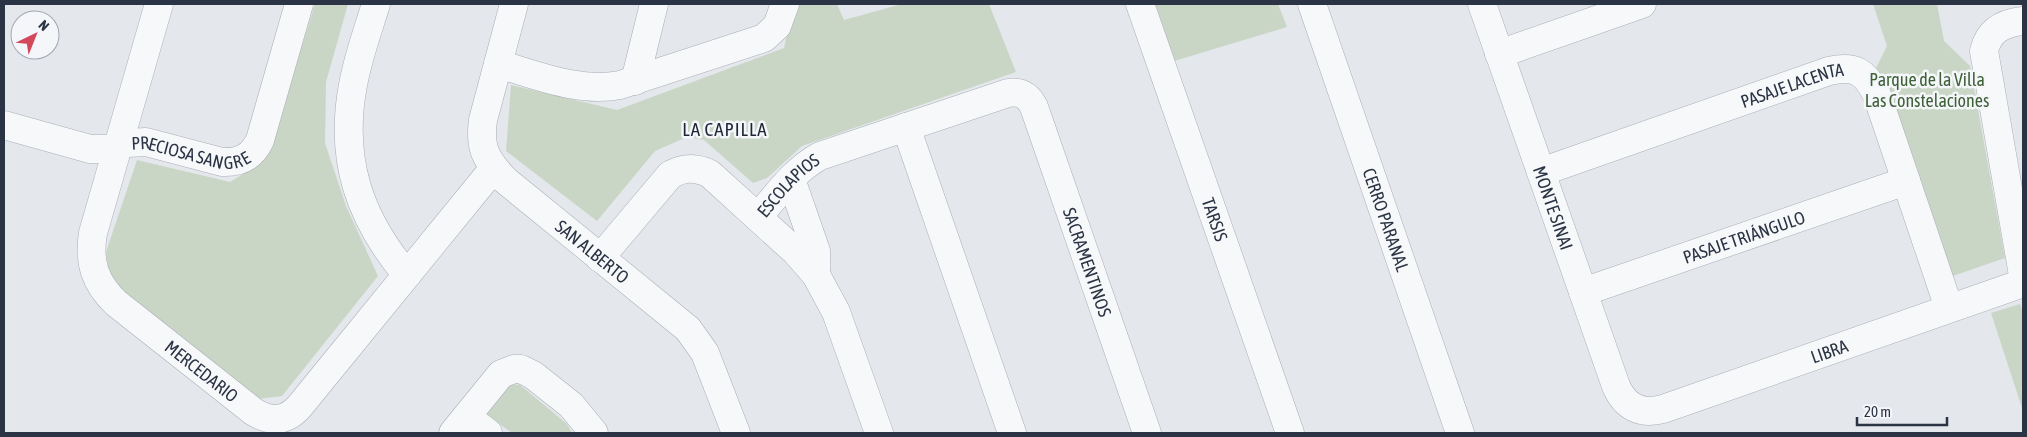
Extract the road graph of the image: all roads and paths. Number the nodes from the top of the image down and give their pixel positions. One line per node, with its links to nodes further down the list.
1 (159, 4): 18 (street, MERCEDARIO)
2 (299, 4): 18 (street, PRECIOSA SANGRE)
3 (376, 4): 26 (street)
4 (514, 4): 13 (street, SAN ALBERTO)
5 (654, 4): 14 (street)
6 (785, 4): 14 (street)
7 (1140, 4): 40 (street, TARSIS)
8 (1312, 4): 41 (street, CERRO PARANAL)
9 (1482, 4): 12 (street, MONTE SINAI)
10 (1642, 4): 12 (street)
11 (2023, 21): 19 (street)
12 (1499, 54): 21 (street, MONTE SINAI)
13 (498, 64): 14 (street); 20 (street, SAN ALBERTO)
14 (635, 80)
15 (1024, 94): 17 (street, ESCOLAPIOS); 39 (street, SACRAMENTINOS)
16 (4, 125): 18 (street, PRECIOSA SANGRE)
17 (906, 127): 22 (street, ESCOLAPIOS); 38 (street)
18 (118, 146): 26 (street, MERCEDARIO)
19 (2013, 155): 28 (street)
20 (494, 168): 25 (street, SAN ALBERTO); 26 (street, MERCEDARIO)
21 (1541, 172): 23 (street, PASAJE LACENTA); 30 (street, MONTE SINAI)
22 (791, 179): 24 (street, ESCOLAPIOS); 27 (street)
23 (1906, 181): 30 (street, PASAJE TRIÁNGULO); 31 (street, PASAJE LACENTA)
24 (758, 217): 25 (street, ESCOLAPIOS); 27 (street)
25 (600, 258): 36 (street, SAN ALBERTO)
26 (406, 275)
27 (816, 275): 37 (street)
28 (2023, 275)
29 (2023, 283): 31 (street, LIBRA)
30 (1583, 292): 32 (street, MONTE SINAI)
31 (1949, 308): 32 (street, LIBRA)
32 (1633, 408)
33 (460, 425): 34 (street); 35 (street)
34 (488, 433)
35 (594, 433)
36 (736, 433)
37 (879, 433)
38 (1012, 433)
39 (1147, 433)
40 (1290, 433)
41 (1460, 433)

